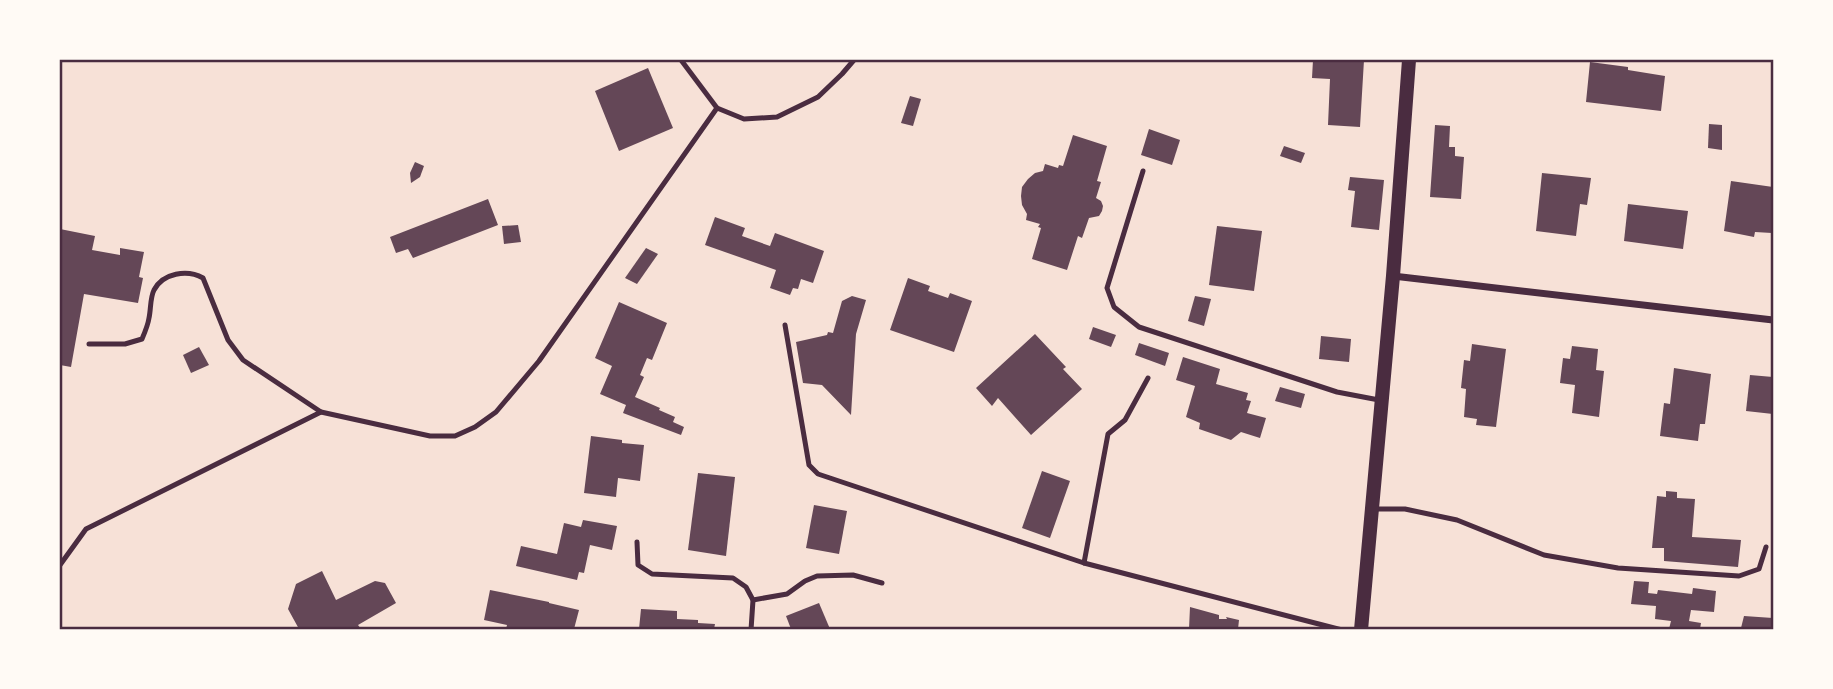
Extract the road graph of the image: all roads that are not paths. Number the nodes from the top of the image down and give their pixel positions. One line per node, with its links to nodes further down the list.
1 (681, 60): 4 (lane)
2 (854, 60): 4 (lane)
3 (1409, 60): 6 (main road)
4 (717, 108): 12 (lane)
5 (1143, 170): 11 (lane)
6 (1393, 276): 7 (street); 11 (main road)
7 (1773, 320)
8 (785, 325): 16 (lane)
9 (89, 344): 12 (lane)
10 (1149, 378): 16 (lane)
11 (1382, 401): 13 (main road)
12 (321, 412): 17 (lane)
13 (1372, 509): 15 (lane); 22 (main road)
14 (637, 542): 19 (lane)
15 (1766, 547)
16 (1084, 563): 21 (lane)
17 (60, 565)
18 (881, 583): 19 (lane)
19 (752, 600): 20 (lane)
20 (751, 629)
21 (1342, 629)
22 (1361, 629)

